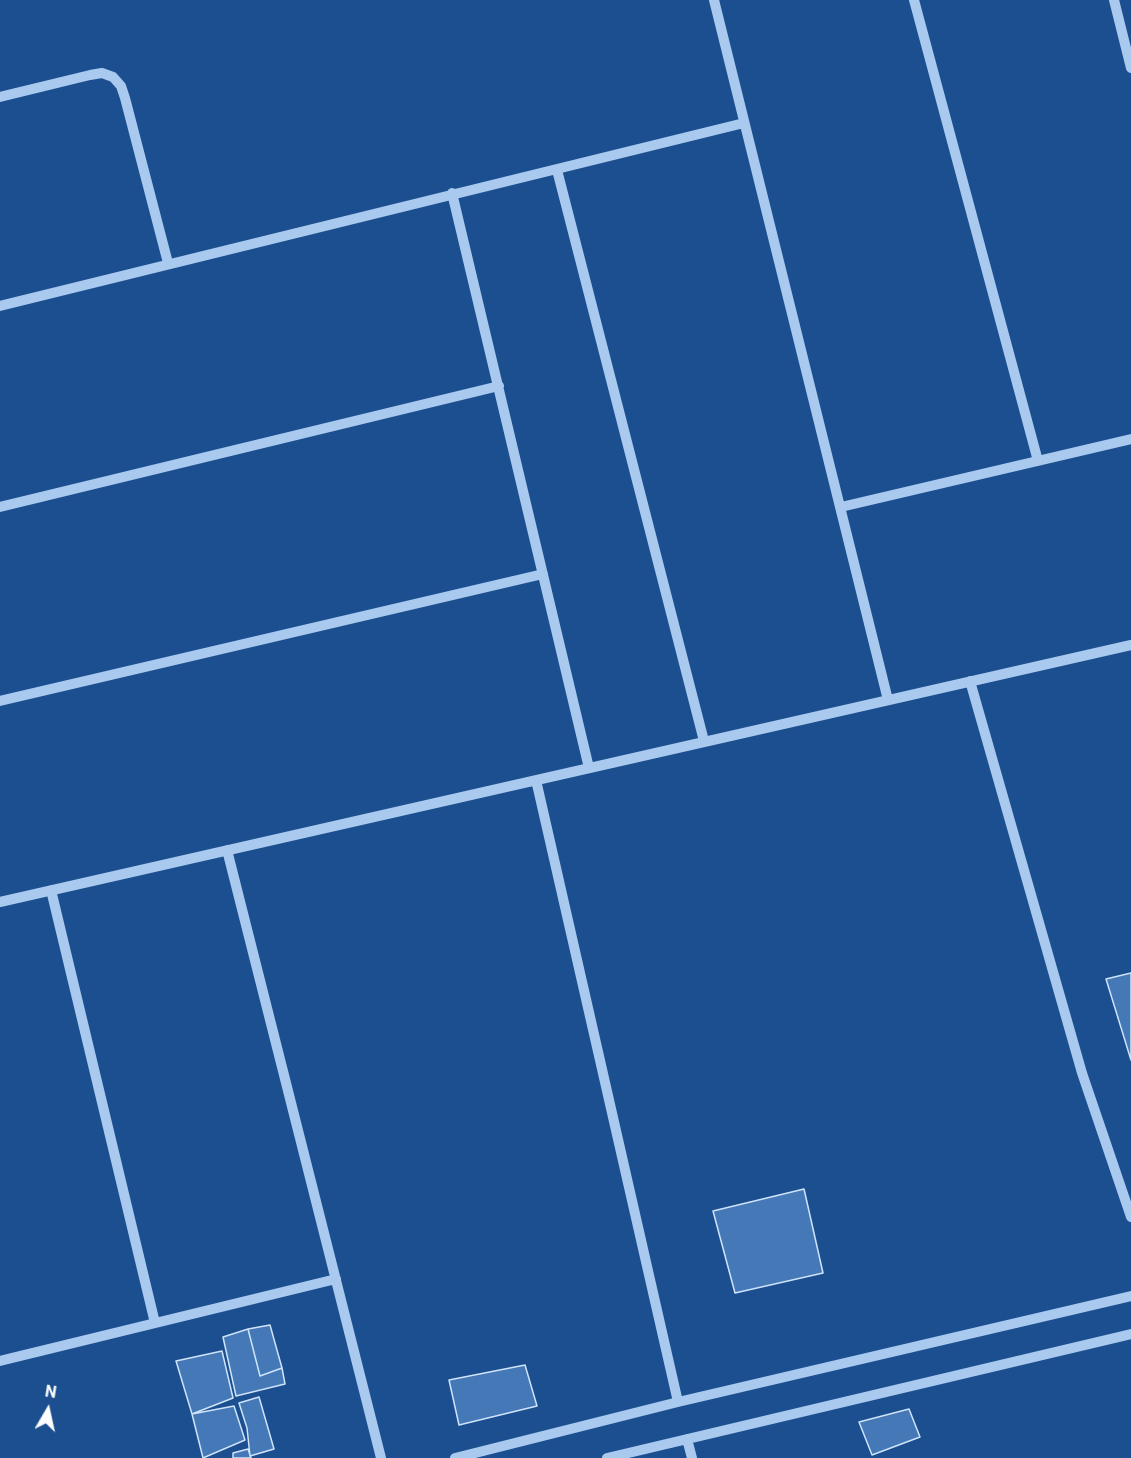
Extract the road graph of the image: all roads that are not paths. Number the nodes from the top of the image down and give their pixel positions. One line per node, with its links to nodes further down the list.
1 (714, 0): 6 (street)
2 (914, 0): 13 (street)
3 (1114, 0): 4 (street)
4 (1131, 68)
5 (0, 97): 9 (street)
6 (744, 123): 7 (street); 15 (street)
7 (557, 170): 8 (street); 21 (street)
8 (452, 193): 9 (street); 11 (street)
9 (168, 263): 10 (street)
10 (0, 306)
11 (499, 386): 14 (street); 16 (street)
12 (1131, 439): 13 (street)
13 (1038, 461): 15 (street)
14 (0, 507)
15 (841, 507): 19 (street)
16 (543, 573): 20 (street); 22 (street)
17 (1131, 645): 18 (street)
18 (970, 681): 19 (street); 27 (street)
19 (888, 700): 21 (street)
20 (0, 701)
21 (704, 741): 22 (street)
22 (589, 768): 23 (street)
23 (536, 780): 24 (street); 33 (street)
24 (228, 850): 25 (street); 28 (street)
25 (51, 890): 26 (street); 30 (street)
26 (0, 902)
27 (1131, 1217)
28 (336, 1279): 30 (street); 35 (street)
29 (1131, 1298): 33 (street)
30 (155, 1323): 32 (street)
31 (1131, 1334): 34 (street)
32 (0, 1361)
33 (678, 1402): 36 (street)
34 (687, 1439): 37 (street); 38 (street)
35 (381, 1458)
36 (455, 1458)
37 (607, 1458)
38 (692, 1458)

